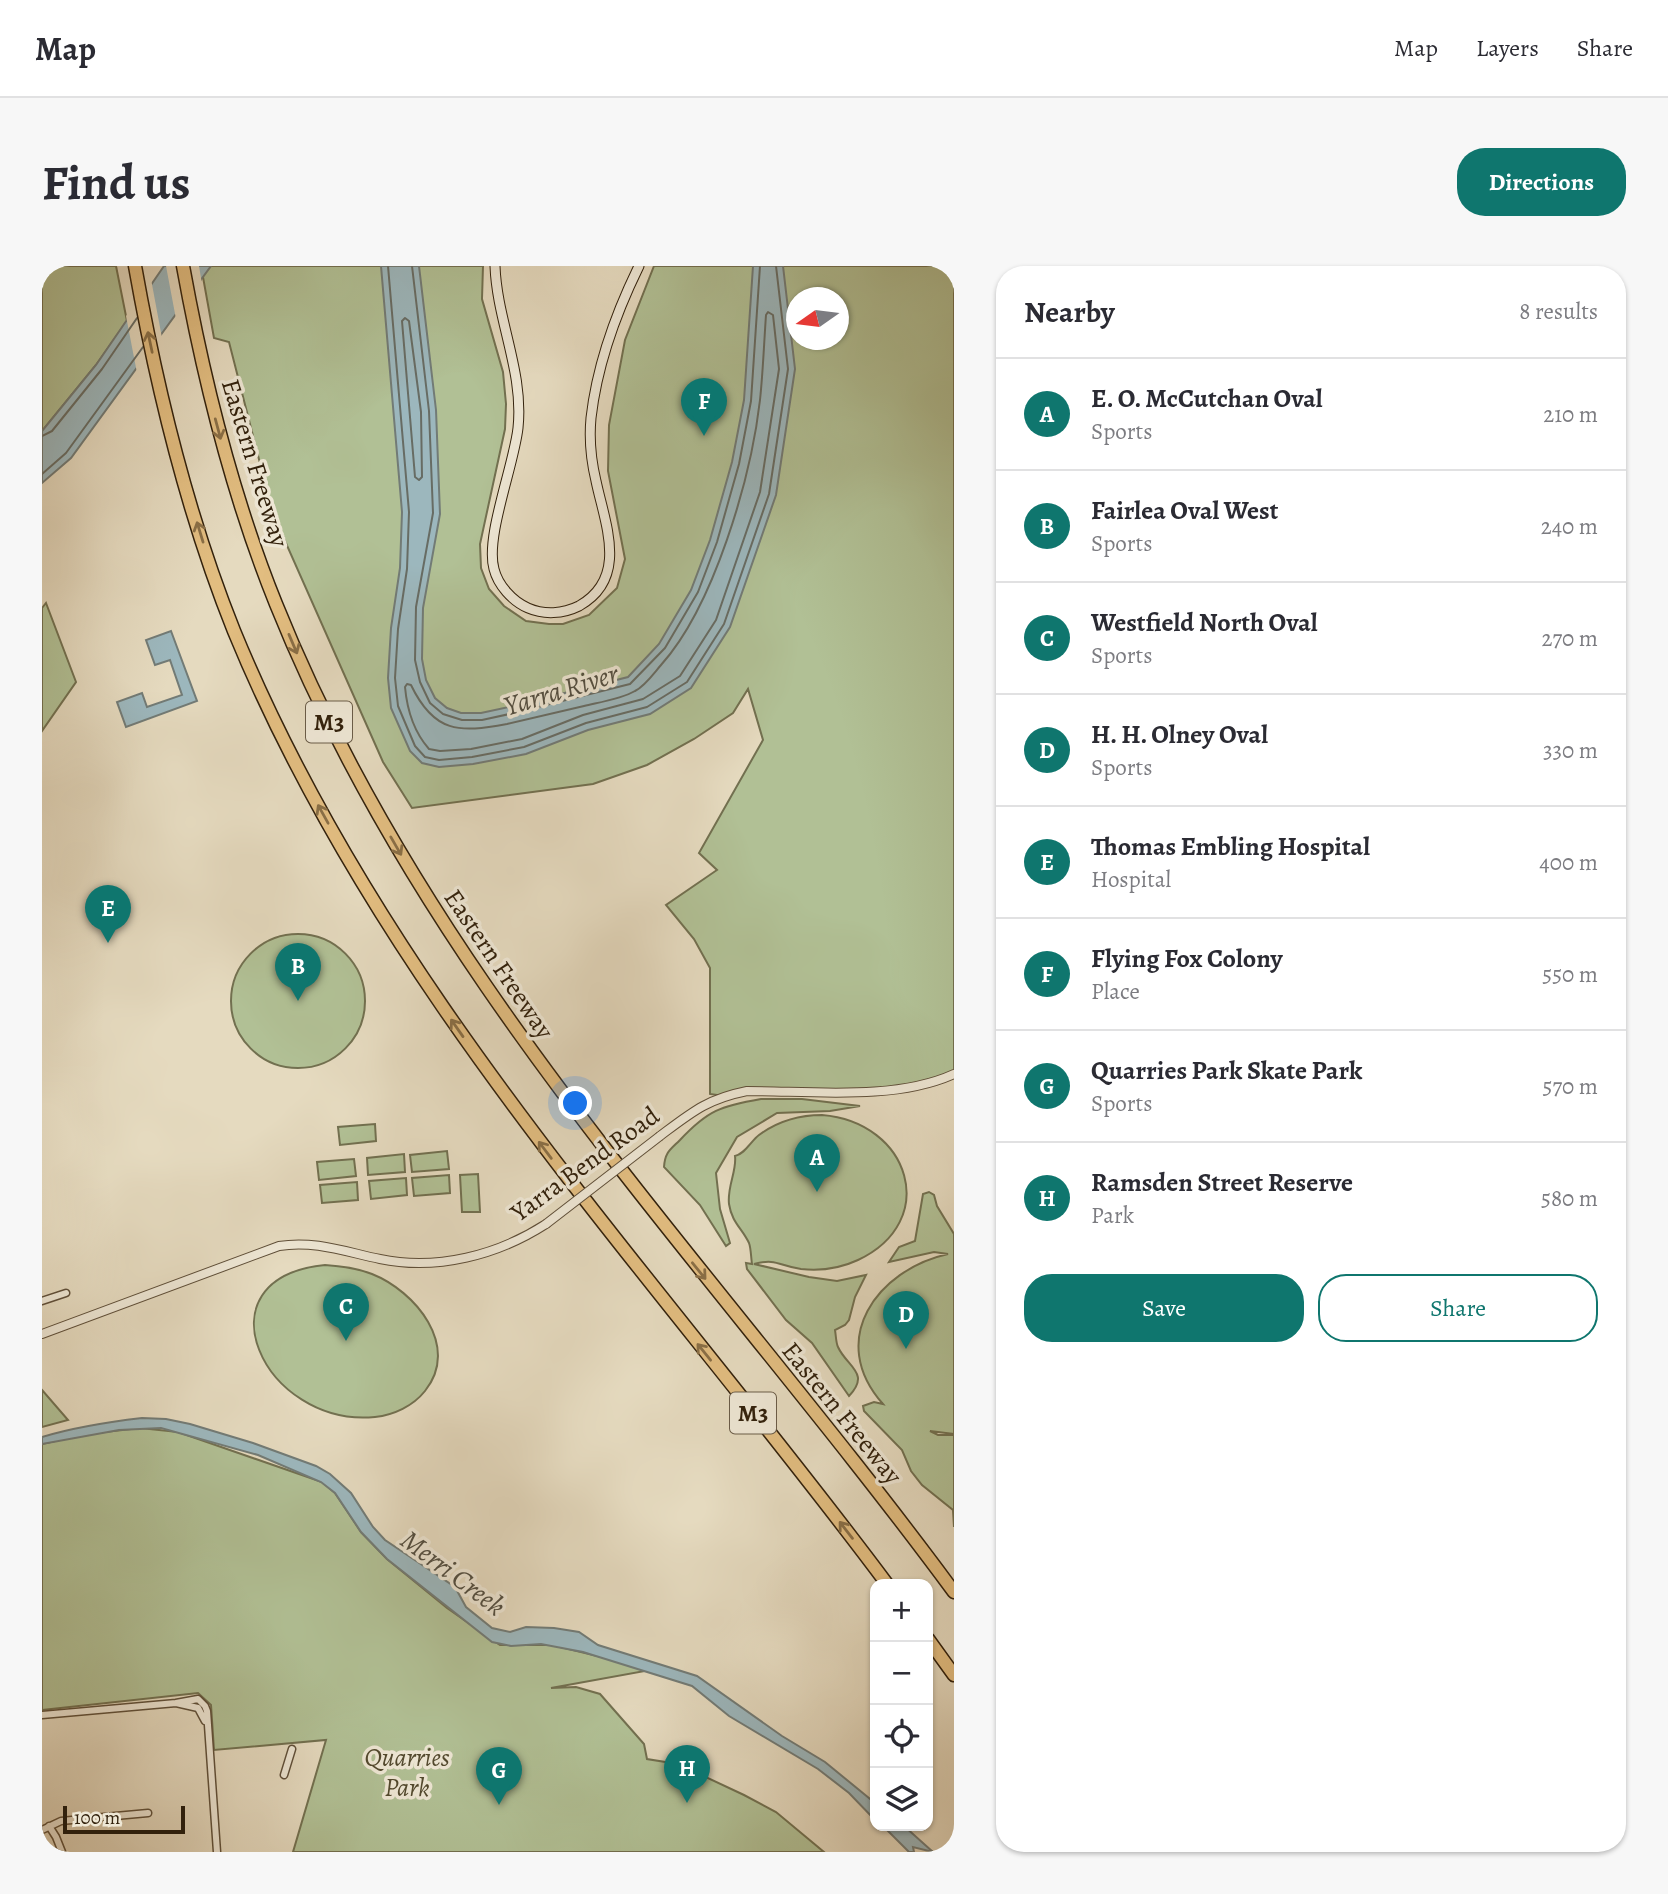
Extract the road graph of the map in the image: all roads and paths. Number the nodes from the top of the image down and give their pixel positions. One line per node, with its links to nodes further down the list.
1 (135, 266): 9 (highway, M3, one-way to 1)
2 (183, 266): 10 (highway, Eastern Freeway / M3, one-way to 10)
3 (495, 266): 4 (main road)
4 (639, 266)
5 (954, 1074): 8 (street, Yarra Bend Road, bridge)
6 (66, 1293): 7 (street)
7 (42, 1301)
8 (42, 1334)
9 (883, 1579)
10 (954, 1592)
11 (930, 1642): 12 (highway)
12 (954, 1675)
13 (42, 1715): 20 (street)
14 (292, 1749): 15 (street)
15 (284, 1775)
16 (148, 1813): 17 (street)
17 (49, 1826): 18 (street); 19 (street)
18 (42, 1830)
19 (62, 1852)
20 (217, 1852)

